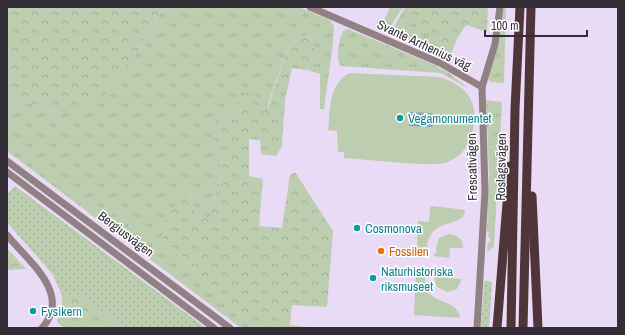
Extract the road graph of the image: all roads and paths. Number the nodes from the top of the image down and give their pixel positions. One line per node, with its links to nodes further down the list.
1 (310, 7): 5 (street, Svante Arrhenius väg)
2 (500, 7): 5 (street, Frescativägen)
3 (520, 7): 6 (main road, Roslagsvägen)
4 (532, 7): 7 (main road, Roslagsvägen)
5 (482, 87): 15 (street, Frescativägen)
6 (515, 135): 16 (main road); 17 (main road, Roslagsvägen)
7 (527, 154): 18 (main road, Roslagsvägen); 19 (main road)
8 (7, 161): 9 (street, Bergiusvägen)
9 (14, 165): 10 (street); 14 (street, Bergiusvägen)
10 (7, 173): 13 (street, Bergiusvägen)
11 (7, 235): 12 (street)
12 (42, 328)
13 (214, 328)
14 (230, 328)
15 (478, 328)
16 (497, 328)
17 (511, 328)
18 (523, 328)
19 (538, 328)

